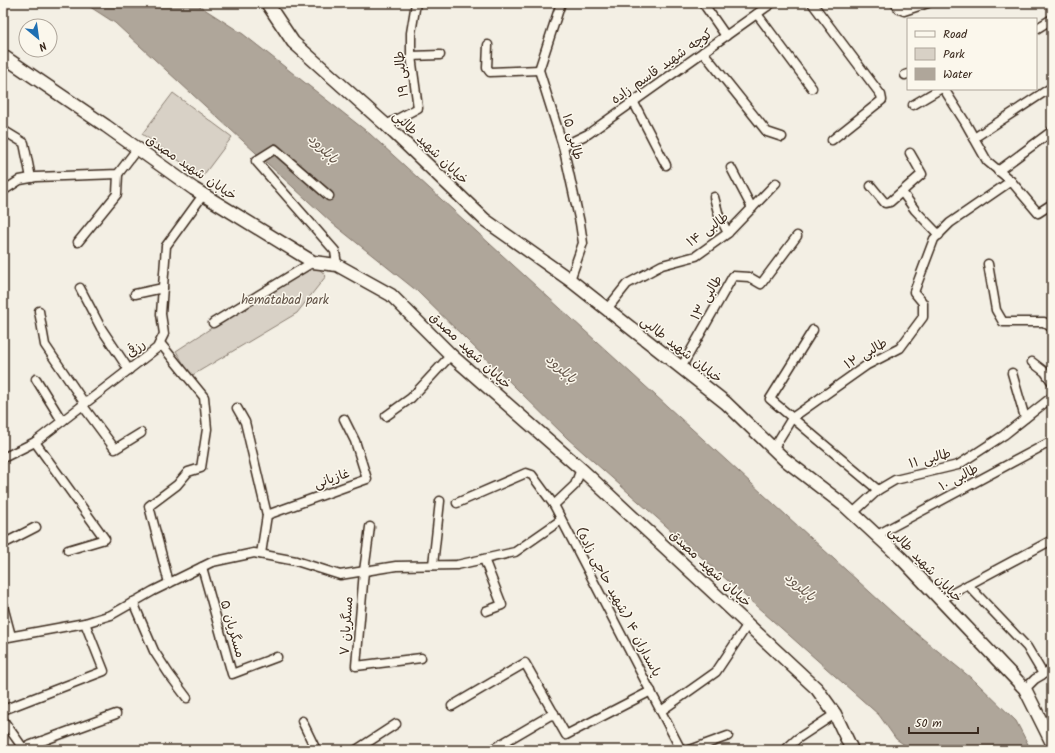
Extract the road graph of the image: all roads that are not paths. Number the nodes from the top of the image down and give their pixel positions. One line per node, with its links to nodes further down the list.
1 (267, 3): 25 (street, خیابان شهید طالبی)
2 (416, 3): 17 (street, طالبی ۱۹)
3 (562, 3): 18 (street)
4 (703, 3): 12 (street)
5 (772, 3): 9 (street, کوچه شهید قاسم زاده)
6 (812, 3): 30 (street)
7 (895, 3): 8 (street)
8 (928, 3)
9 (757, 14): 12 (street, کوچه شهید قاسم زاده); 20 (street)
10 (1052, 19): 11 (street)
11 (1037, 28)
12 (726, 36): 14 (street, کوچه شهید قاسم زاده)
13 (488, 45): 18 (street)
14 (703, 52): 23 (street, کوچه شهید قاسم زاده); 28 (street)
15 (440, 55): 17 (street)
16 (3, 56): 32 (street, خیابان شهید مصدق)
17 (411, 56): 25 (street, طالبی ۱۹)
18 (539, 70): 31 (street, طالبی ۱۵)
19 (1052, 87): 29 (street)
20 (812, 88)
21 (938, 90): 24 (street)
22 (945, 90): 29 (street)
23 (633, 101): 31 (street, کوچه شهید قاسم زاده); 34 (street)
24 (914, 105)
25 (386, 125): 56 (street, خیابان شهید طالبی)
26 (1052, 131): 36 (street)
27 (6, 132): 38 (street)
28 (782, 137)
29 (974, 138): 36 (street)
30 (832, 140)
31 (563, 146): 56 (street, طالبی ۱۵)
32 (137, 149): 37 (street); 44 (street, خیابان شهید مصدق)
33 (910, 153): 43 (street)
34 (666, 165)
35 (731, 168): 48 (street)
36 (998, 170): 39 (street)
37 (118, 174): 38 (street); 52 (street)
38 (31, 178): 42 (street)
39 (1011, 181): 47 (street); 50 (street, طالبی ۱۲)
40 (776, 183): 48 (street, طالبی ۱۴)
41 (871, 186): 43 (street)
42 (3, 191)
43 (902, 192): 50 (street)
44 (203, 195): 53 (street, خیابان شهید مصدق); 58 (street, رزقی)
45 (329, 196): 55 (street)
46 (714, 197): 49 (street)
47 (1052, 204)
48 (752, 208): 49 (street, طالبی ۱۴)
49 (728, 233): 60 (street, طالبی ۱۴)
50 (939, 235): 77 (street, طالبی ۱۲)
51 (797, 236): 68 (street, طالبی ۱۳)
52 (78, 242)
53 (313, 262): 55 (street, خیابان شهید مصدق); 62 (street)
54 (988, 264): 63 (street)
55 (337, 265): 66 (street, خیابان شهید مصدق)
56 (570, 280): 60 (street, خیابان شهید طالبی)
57 (80, 288): 69 (street)
58 (163, 288): 59 (street); 65 (street, رزقی)
59 (135, 294)
60 (607, 309): 68 (street, خیابان شهید طالبی)
61 (39, 311): 74 (street)
62 (213, 323)
63 (1052, 328)
64 (813, 330): 77 (street)
65 (160, 343): 69 (street, رزقی); 105 (street)
66 (451, 355): 76 (street); 86 (street, خیابان شهید مصدق)
67 (1032, 362): 72 (street)
68 (680, 368): 84 (street, خیابان شهید طالبی)
69 (129, 370): 74 (street, رزقی)
70 (1012, 373): 78 (street)
71 (36, 379): 80 (street)
72 (1052, 382)
73 (1052, 397): 78 (street, طالبی ۱۱)
74 (84, 405): 80 (street, رزقی); 81 (street)
75 (237, 408): 92 (street)
76 (386, 416)
77 (792, 418): 84 (street, طالبی ۱۲); 87 (street)
78 (1026, 418): 87 (street, طالبی ۱۱)
79 (344, 420): 92 (street, غازیانی)
80 (62, 422): 82 (street, رزقی)
81 (141, 433)
82 (35, 442): 85 (street, رزقی); 99 (street)
83 (1052, 442): 96 (street, طالبی ۱۰)
84 (773, 449): 91 (street, خیابان شهید طالبی)
85 (3, 458)
86 (580, 469): 90 (street); 112 (street, خیابان شهید مصدق)
87 (878, 490): 91 (street, طالبی ۱۱)
88 (440, 501): 102 (street)
89 (457, 503): 90 (street, پاسداران ۴ (شهید حاجی زاده))
90 (554, 505): 93 (street, پاسداران ۴ (شهید حاجی زاده))
91 (853, 513): 96 (street, خیابان شهید طالبی)
92 (267, 515): 100 (street)
93 (562, 520): 101 (street); 119 (street, پاسداران ۴ (شهید حاجی زاده))
94 (36, 527): 98 (street)
95 (370, 527): 104 (street)
96 (877, 535): 107 (street, خیابان شهید طالبی)
97 (1052, 540): 106 (street)
98 (3, 544)
99 (68, 550)
100 (261, 554): 103 (street); 104 (street)
101 (484, 559): 102 (street); 110 (street)
102 (433, 565): 104 (street)
103 (202, 567): 105 (street); 114 (street, مسگریان ۵)
104 (364, 571): 115 (street, مسگریان ۷)
105 (169, 583): 108 (street)
106 (968, 585): 107 (street); 117 (street)
107 (940, 600): 118 (street, خیابان شهید طالبی)
108 (133, 602): 111 (street); 120 (street)
109 (3, 606): 113 (street)
110 (486, 611)
111 (85, 623): 113 (street); 122 (street)
112 (748, 624): 123 (street); 126 (street, خیابان شهید مصدق)
113 (7, 637)
114 (277, 657)
115 (421, 658)
116 (1052, 668): 117 (street)
117 (1043, 674): 118 (street)
118 (1025, 689): 131 (street, خیابان شهید طالبی)
119 (651, 691): 123 (street, پاسداران ۴ (شهید حاجی زاده)); 124 (street)
120 (187, 698)
121 (452, 706): 124 (street)
122 (3, 710)
123 (661, 711): 135 (street, پاسداران ۴ (شهید حاجی زاده))
124 (554, 713): 134 (street)
125 (116, 714): 127 (street)
126 (835, 714): 137 (street); 138 (street, خیابان شهید مصدق)
127 (3, 720)
128 (302, 721): 132 (street)
129 (396, 724): 133 (street)
130 (728, 736): 136 (street)
131 (1052, 743)
132 (316, 750)
133 (356, 750)
134 (491, 750)
135 (681, 750)
136 (690, 750)
137 (785, 750)
138 (852, 750)

